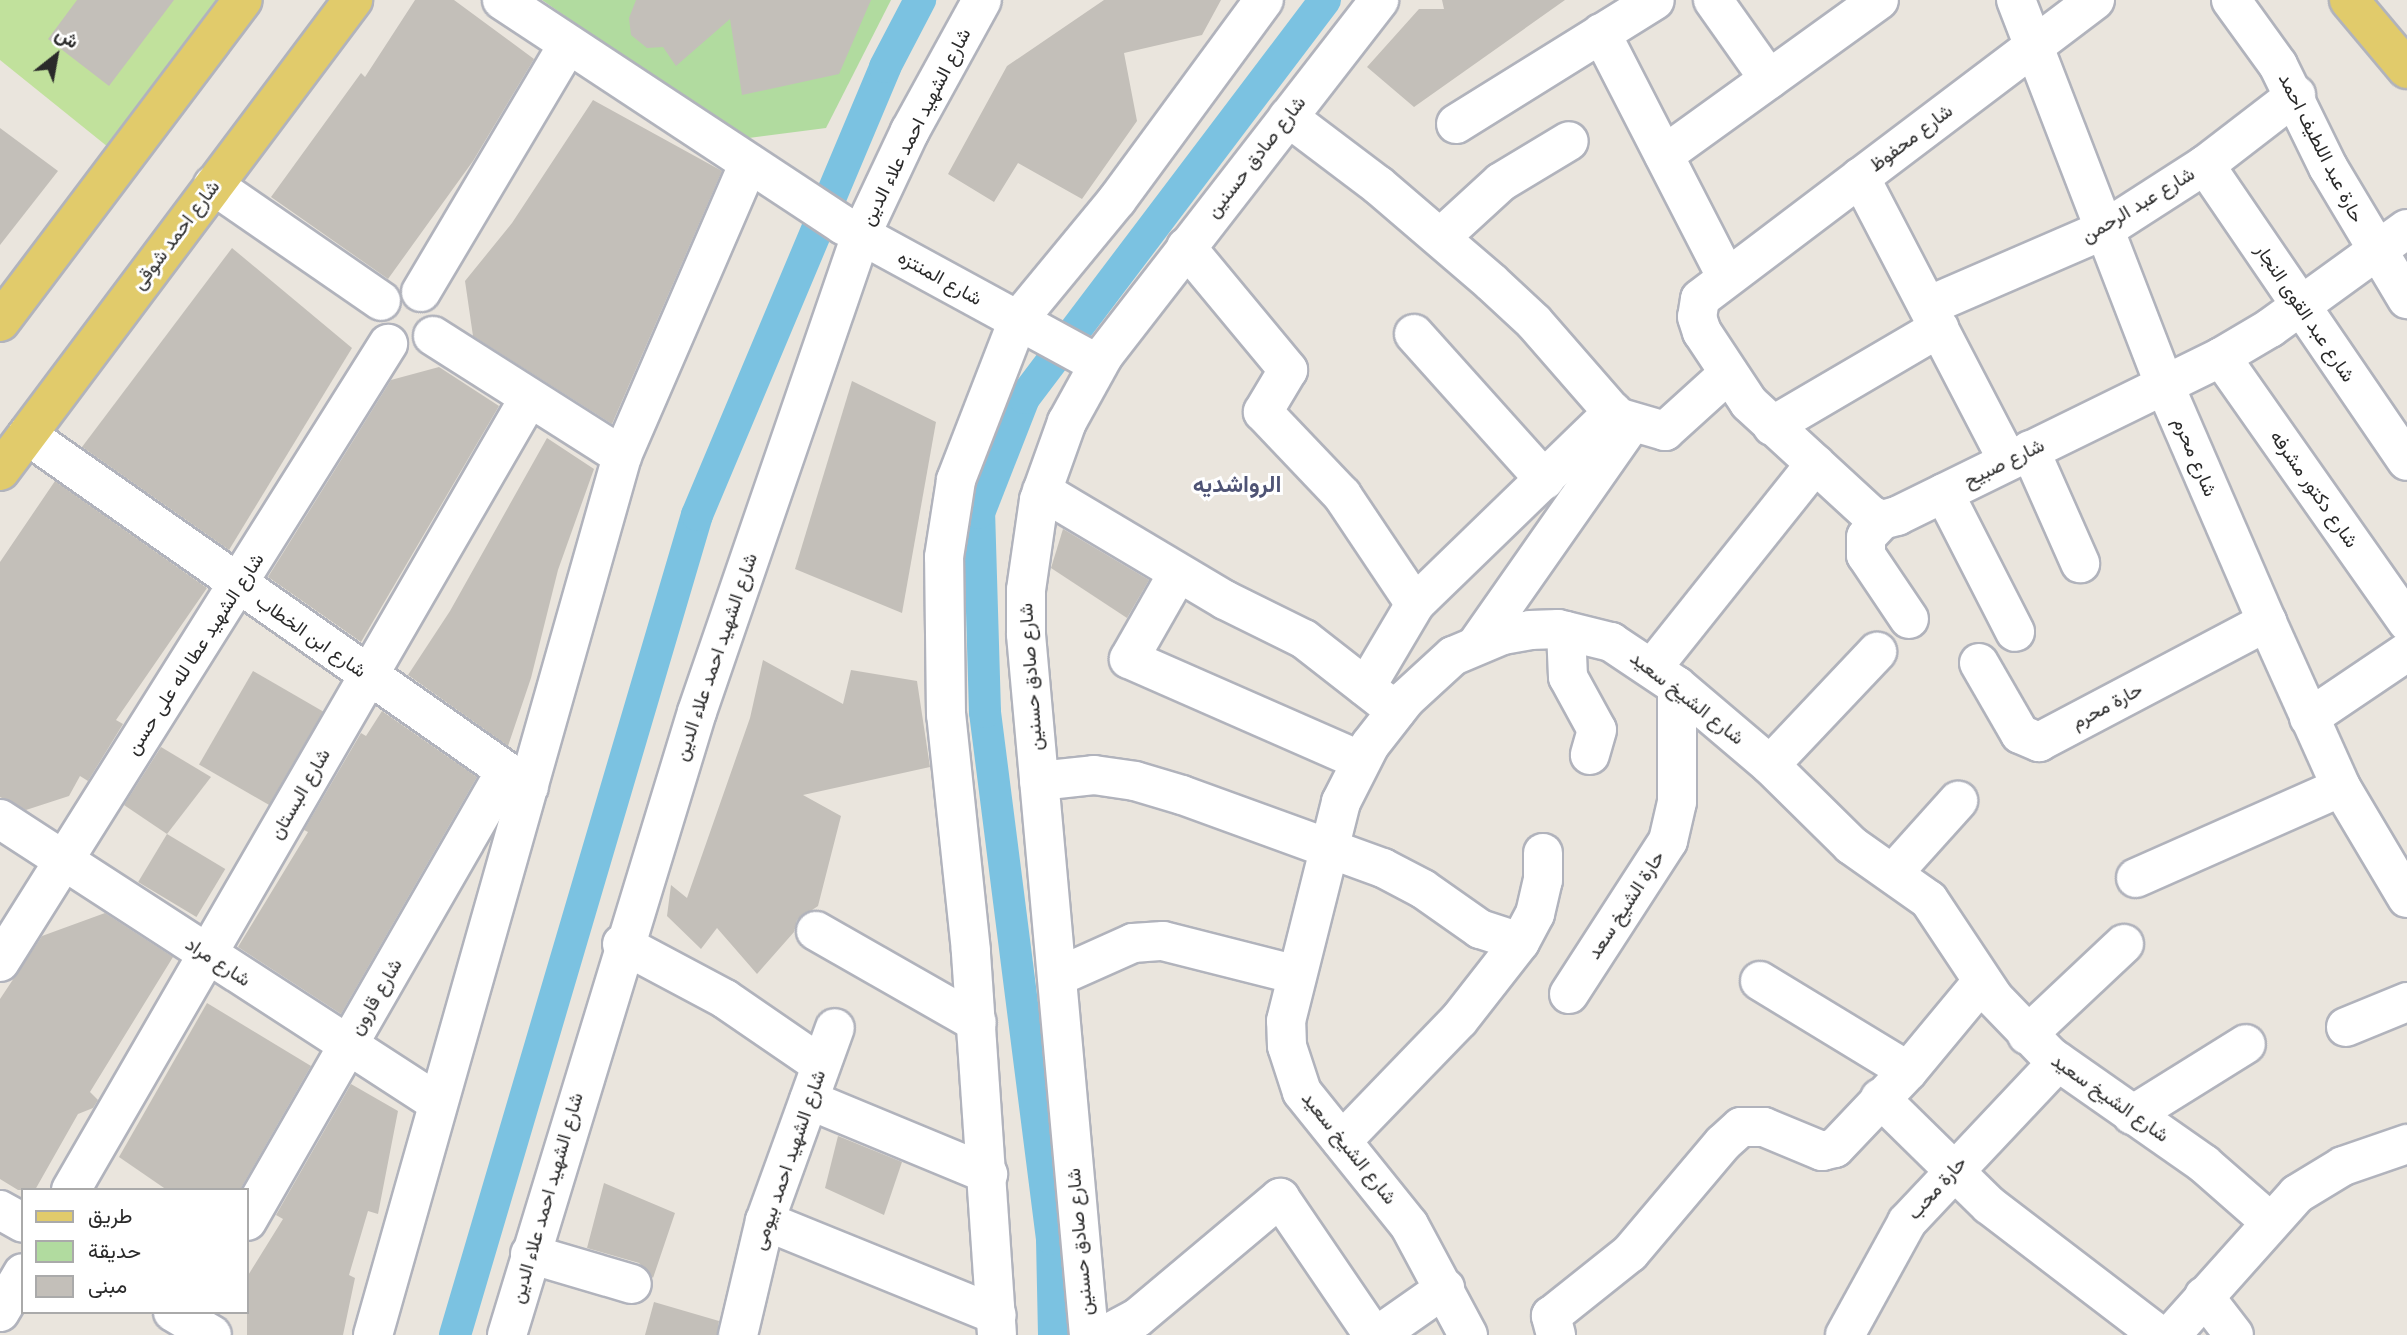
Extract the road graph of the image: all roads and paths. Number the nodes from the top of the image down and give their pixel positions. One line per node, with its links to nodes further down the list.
1 (243, 0): 40 (main road)
2 (353, 0): 27 (main road, شارع احمد شوقى)
3 (502, 0): 15 (street, شارع المنتزه)
4 (982, 0): 29 (street, شارع الشهيد احمد علاء الدين)
5 (1264, 0): 41 (street)
6 (1379, 0): 20 (street, شارع صادق حسنين)
7 (1655, 0): 14 (street)
8 (1713, 0): 18 (street)
9 (2016, 0): 16 (street, شارع محرم)
10 (2095, 0): 16 (street, شارع محفوظ)
11 (2231, 0): 19 (street, حارة عبد اللطيف احمد)
12 (2349, 0): 17 (main road)
13 (1865, 4): 18 (street)
14 (1601, 33): 21 (street); 23 (street)
15 (568, 44): 25 (street, شارع المنتزه); 35 (street)
16 (2034, 46): 26 (street, شارع محفوظ); 30 (street, شارع محرم)
17 (2407, 69)
18 (1769, 79): 23 (street)
19 (2296, 95): 24 (street, شارع عبد الرحمن); 33 (street, حارة عبد اللطيف احمد)
20 (1288, 117): 31 (street); 32 (street, شارع صادق حسنين)
21 (1456, 124)
22 (1569, 141): 31 (street)
23 (1664, 155): 34 (street)
24 (2205, 165): 30 (street, شارع عبد الرحمن); 38 (street, شارع عبد القوى النجار)
25 (757, 168): 29 (street, شارع المنتزه); 54 (street)
26 (1860, 177): 34 (street, شارع محفوظ); 39 (street)
27 (213, 185): 37 (street); 52 (main road, شارع احمد شوقى)
28 (2407, 229): 33 (street, شارع صبيح)
29 (852, 230): 41 (street, شارع المنتزه); 96 (street, شارع الشهيد احمد علاء الدين)
30 (2104, 230): 39 (street, شارع عبد الرحمن); 48 (street, شارع محرم)
31 (1441, 237): 50 (street)
32 (1186, 247): 46 (street, شارع صادق حسنين); 65 (street)
33 (2376, 251): 36 (street, حارة عبد اللطيف احمد); 38 (street, شارع صبيح)
34 (1726, 276): 47 (street)
35 (421, 292): 37 (street); 43 (street)
36 (2407, 299)
37 (381, 302): 44 (street)
38 (2300, 307): 45 (street, شارع صبيح); 55 (street, شارع عبد القوى النجار)
39 (1933, 317): 51 (street, شارع عبد الرحمن); 53 (street)
40 (0, 323)
41 (1030, 327): 46 (street, شارع المنتزه); 106 (street)
42 (1414, 334): 58 (street)
43 (433, 336): 44 (street); 49 (street)
44 (388, 344): 64 (street, شارع الشهيد عطا لله على حسن)
45 (2221, 357): 48 (street, شارع صبيح); 68 (street, شارع دكتور مشرفه)
46 (1090, 360): 59 (street, شارع صادق حسنين)
47 (1729, 373): 50 (street); 51 (street)
48 (2164, 384): 53 (street, شارع صبيح); 67 (street, شارع محرم)
49 (529, 398): 54 (street); 76 (street, شارع البستان)
50 (1622, 418): 58 (street); 71 (street)
51 (1772, 426): 56 (street)
52 (27, 435): 57 (main road, شارع احمد شوقى); 64 (street, شارع ابن الخطاب)
53 (2019, 455): 60 (street, شارع صبيح); 62 (street)
54 (622, 456): 83 (street)
55 (2407, 461)
56 (1815, 464): 61 (street); 75 (street)
57 (0, 471)
58 (1545, 480): 65 (street)
59 (1042, 491): 63 (street); 84 (street, شارع صادق حسنين)
60 (1944, 492): 61 (street, شارع صبيح); 70 (street)
61 (1882, 520): 66 (street)
62 (2080, 563)
63 (1178, 573): 77 (street); 81 (street)
64 (240, 586): 76 (street, شارع ابن الخطاب); 90 (street, شارع الشهيد عطا لله على حسن)
65 (1415, 604): 77 (street)
66 (1909, 619)
67 (2267, 622): 74 (street, حارة محرم); 79 (street, شارع محرم)
68 (2407, 622)
69 (1566, 631): 71 (street, شارع الشيخ سعيد); 75 (street, شارع الشيخ سعيد); 80 (street)
70 (2015, 632)
71 (1477, 644): 78 (street, شارع الشيخ سعيد)
72 (1877, 652): 82 (street)
73 (2407, 652): 79 (street)
74 (1979, 663)
75 (1665, 676): 82 (street, شارع الشيخ سعيد); 104 (street, حارة الشيخ سعد)
76 (368, 677): 83 (street, شارع ابن الخطاب); 98 (street, شارع البستان)
77 (1366, 687): 78 (street)
78 (1396, 711): 81 (street, شارع الشيخ سعيد)
79 (2309, 718): 85 (street, شارع محرم)
80 (1590, 755)
81 (1361, 761): 88 (street, شارع الشيخ سعيد)
82 (1770, 765): 91 (street, شارع الشيخ سعيد)
83 (517, 779): 111 (street, شارع قارون); 116 (street)
84 (1039, 781): 88 (street); 101 (street, شارع صادق حسنين)
85 (2341, 787): 92 (street); 93 (street, شارع محرم)
86 (1958, 801): 91 (street)
87 (0, 819): 90 (street, شارع مراد)
88 (1330, 845): 95 (street); 100 (street, شارع الشيخ سعيد)
89 (1543, 853): 95 (street)
90 (62, 860): 98 (street, شارع مراد); 99 (street, شارع الشهيد عطا لله على حسن)
91 (1894, 872): 103 (street, شارع الشيخ سعيد)
92 (2136, 878)
93 (2407, 898)
94 (816, 931): 106 (street)
95 (1520, 942): 118 (street)
96 (622, 944): 114 (street); 128 (street, شارع الشهيد احمد علاء الدين)
97 (2124, 944): 109 (street)
98 (207, 955): 111 (street, شارع مراد); 122 (street, شارع البستان)
99 (0, 962)
100 (1297, 975): 101 (street); 118 (street, شارع الشيخ سعيد)
101 (1057, 977): 138 (street, شارع صادق حسنين)
102 (1760, 981): 113 (street)
103 (1982, 982): 109 (street, شارع الشيخ سعيد); 113 (street)
104 (1569, 994)
105 (2407, 1002): 107 (street)
106 (977, 1023): 121 (street)
107 (2346, 1027)
108 (835, 1028): 114 (street, شارع الشهيد احمد بيومى)
109 (2028, 1035): 112 (street, شارع الشيخ سعيد)
110 (2246, 1044): 117 (street)
111 (347, 1046): 116 (street, شارع مراد); 124 (street, شارع قارون)
112 (2058, 1062): 117 (street, شارع الشيخ سعيد); 120 (street, حارة محب)
113 (1908, 1071): 115 (street)
114 (815, 1082): 121 (street); 125 (street, شارع الشهيد احمد بيومى)
115 (1880, 1098): 120 (street); 142 (street)
116 (438, 1103): 135 (street)
117 (2132, 1115): 126 (street, شارع الشيخ سعيد)
118 (1342, 1141): 131 (street, شارع الشيخ سعيد)
119 (2407, 1144): 126 (street)
120 (1952, 1169): 143 (street, حارة محب); 144 (street)
121 (988, 1174): 134 (street)
122 (72, 1188)
123 (0, 1210): 127 (street)
124 (248, 1220)
125 (765, 1221): 134 (street); 137 (street, شارع الشهيد احمد بيومى)
126 (2269, 1221): 132 (street)
127 (21, 1222)
128 (530, 1254): 130 (street); 136 (street, شارع الشهيد احمد علاء الدين)
129 (21, 1276): 133 (street)
130 (632, 1284)
131 (1444, 1288): 140 (street); 141 (street, شارع الشيخ سعيد)
132 (2204, 1296): 145 (street); 146 (street)
133 (0, 1312)
134 (997, 1325)
135 (373, 1335)
136 (507, 1335)
137 (738, 1335)
138 (1089, 1335)
139 (1105, 1335): 140 (street)
140 (1375, 1335)
141 (1468, 1335)
142 (1556, 1335)
143 (1845, 1335)
144 (2159, 1335)
145 (2171, 1335)
146 (2234, 1335)

